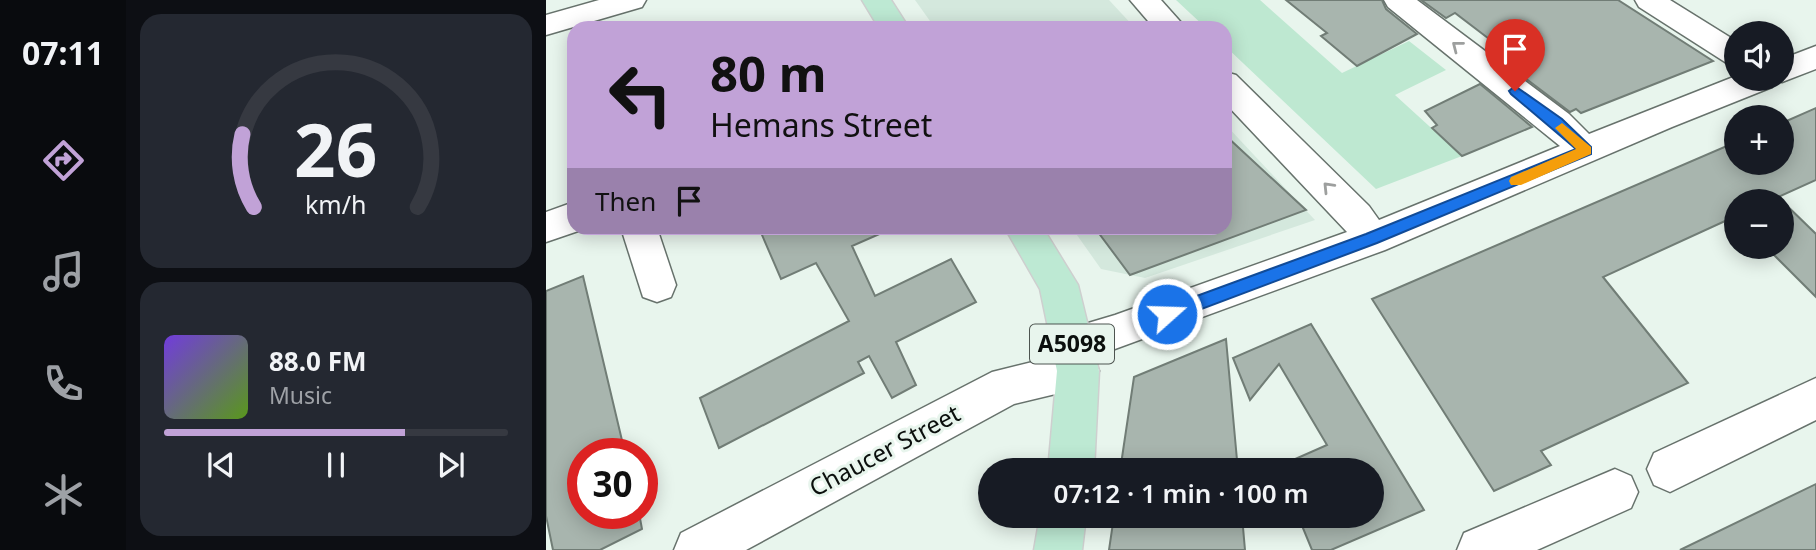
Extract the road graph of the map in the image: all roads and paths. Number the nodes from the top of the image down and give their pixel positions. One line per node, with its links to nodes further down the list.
1 (633, 0): 6 (street); 9 (street)
2 (876, 0): 7 (main road)
3 (1143, 0): 8 (street)
4 (1398, 0): 15 (street, one-way to 4)
5 (1649, 0): 10 (street)
6 (640, 21)
7 (890, 21)
8 (1164, 21)
9 (546, 25)
10 (1724, 47)
11 (1816, 57): 12 (street)
12 (1794, 66)
13 (1232, 90): 20 (street, one-way to 13)
14 (1732, 91): 15 (street, Chaucer Street)
15 (1586, 151): 20 (street, Chaucer Street)
16 (567, 220): 17 (street)
17 (546, 227)
18 (641, 235): 21 (street)
19 (1027, 235): 22 (main road, A5098)
20 (1372, 239): 22 (street, Chaucer Street)
21 (657, 285)
22 (1075, 358): 24 (main road, A5098); 28 (street, Chaucer Street)
23 (1816, 398): 25 (street)
24 (1071, 458)
25 (1670, 468)
26 (1615, 492): 30 (street)
27 (1061, 528): 29 (main road)
28 (698, 550)
29 (1058, 550)
30 (1481, 550)

